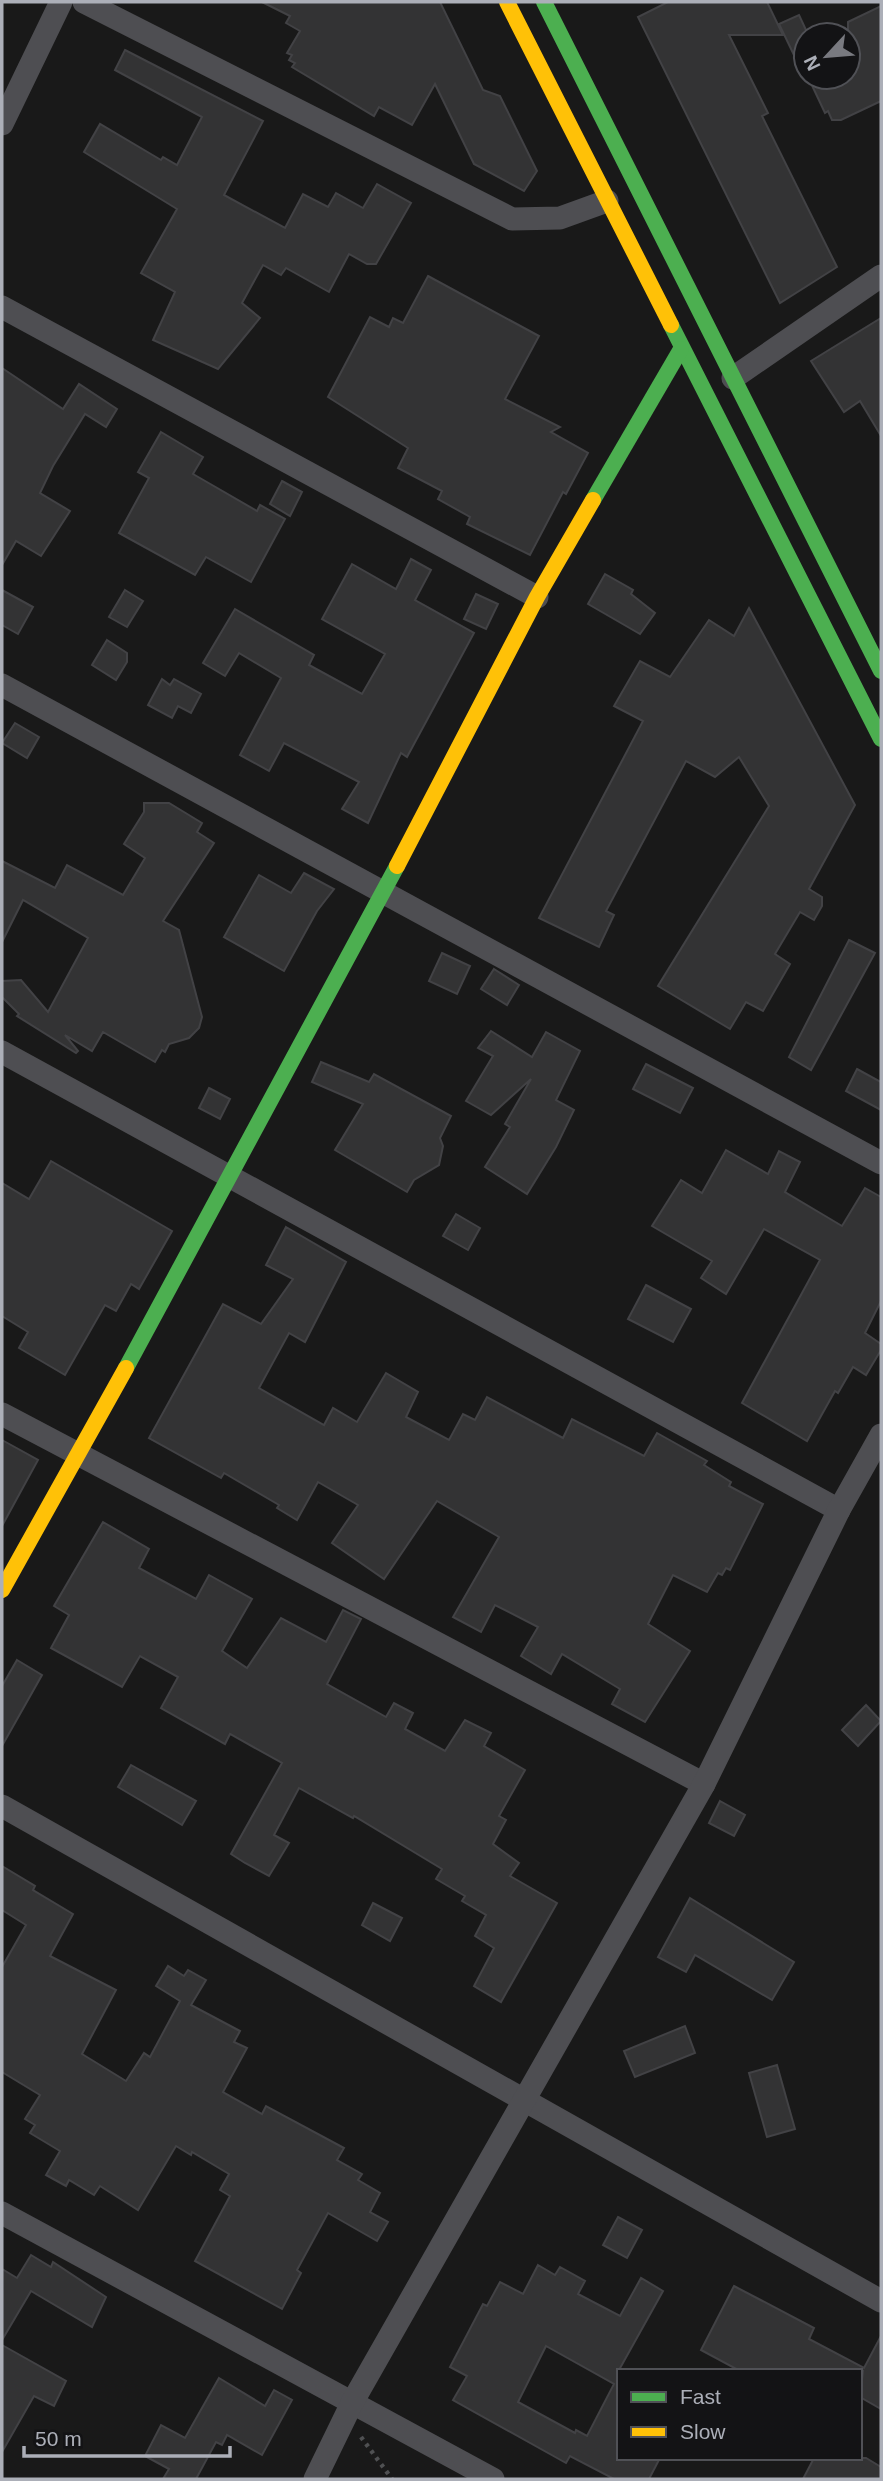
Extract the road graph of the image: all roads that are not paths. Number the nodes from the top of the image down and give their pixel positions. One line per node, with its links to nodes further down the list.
1 (61, 2): 5 (street)
2 (84, 2): 6 (street)
3 (507, 2): 6 (main road)
4 (544, 2): 10 (main road)
5 (2, 124)
6 (607, 201): 9 (main road)
7 (881, 276): 10 (street)
8 (2, 307): 11 (street)
9 (681, 349): 11 (main road); 14 (main road)
10 (733, 378): 12 (main road)
11 (537, 597): 15 (main road)
12 (880, 666)
13 (2, 685): 15 (street)
14 (881, 739)
15 (383, 893): 17 (street); 18 (main road)
16 (2, 1052): 18 (street)
17 (881, 1163)
18 (229, 1177): 21 (main road); 22 (street)
19 (2, 1414): 21 (street)
20 (881, 1435): 22 (street)
21 (79, 1455): 23 (main road); 24 (street)
22 (839, 1510): 24 (street)
23 (2, 1590)
24 (704, 1784): 26 (street)
25 (2, 1806): 26 (street)
26 (525, 2102): 28 (street); 29 (street)
27 (2, 2213): 29 (street)
28 (881, 2301)
29 (349, 2408): 30 (street); 31 (street)
30 (315, 2479)
31 (493, 2479)

